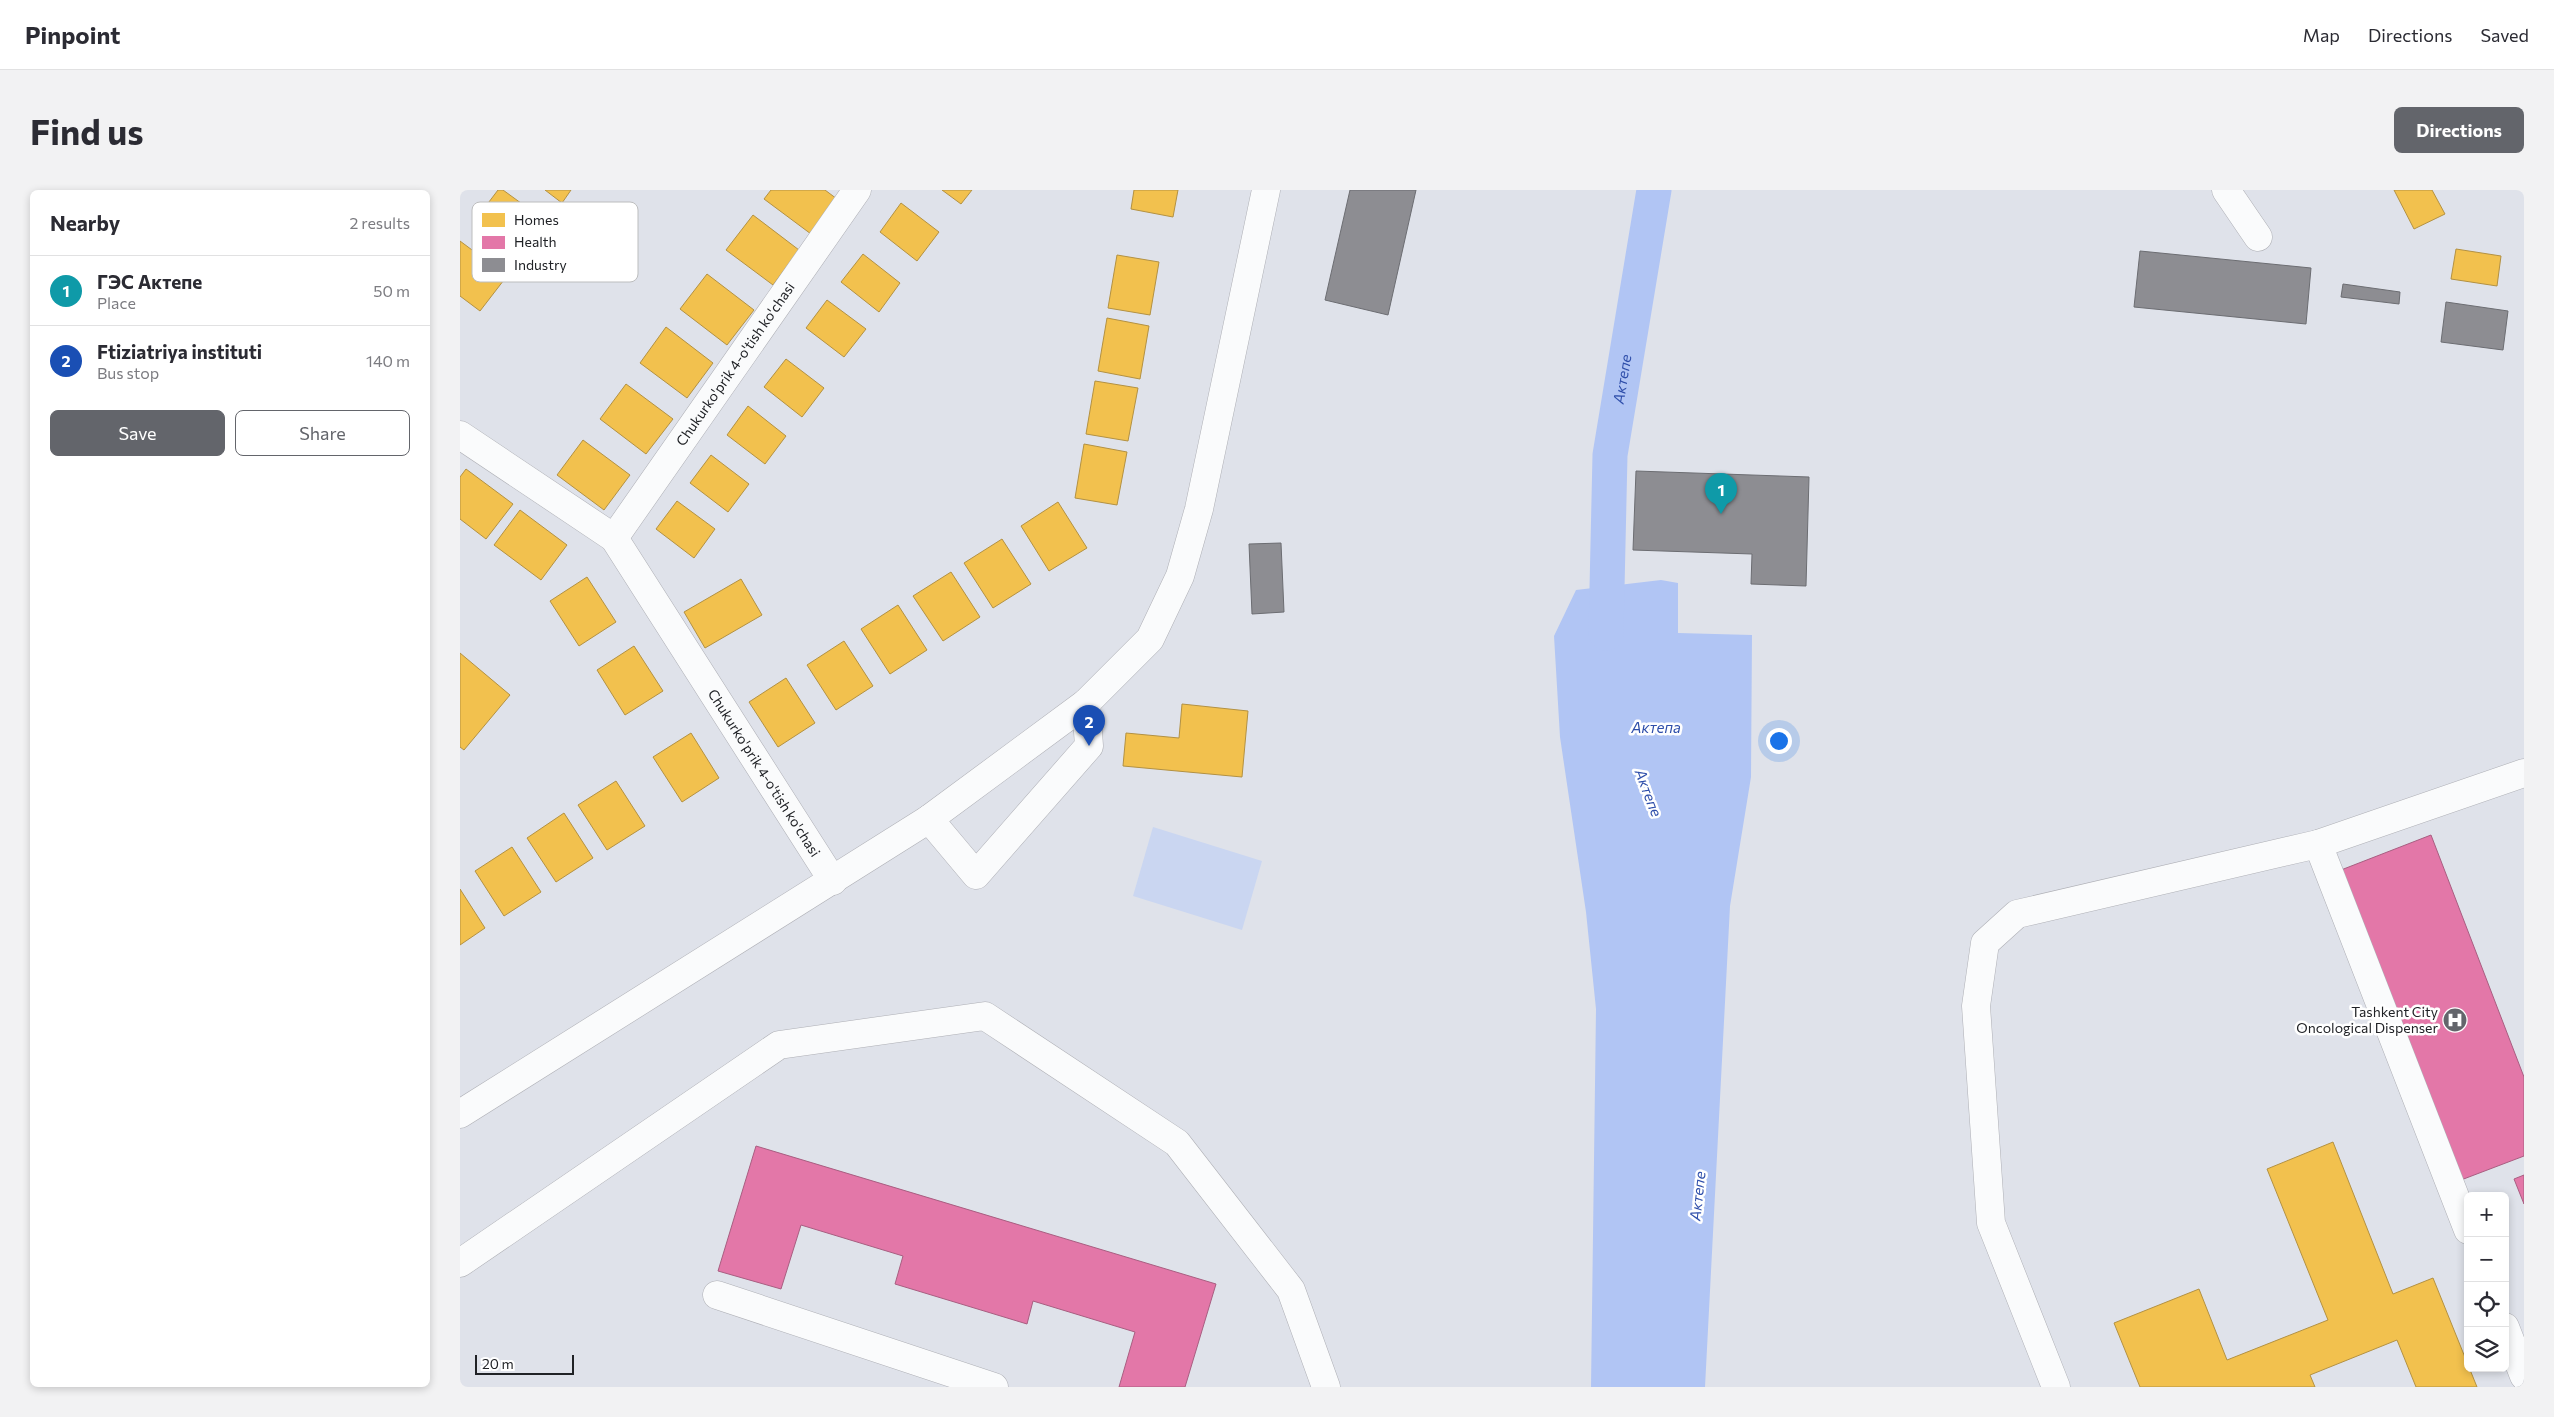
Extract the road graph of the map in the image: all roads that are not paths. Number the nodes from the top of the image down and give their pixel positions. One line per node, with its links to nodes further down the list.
1 (857, 190): 6 (street, Chukurko'prik 4-o'tish ko'chasi)
2 (1266, 190): 7 (street)
3 (2226, 190): 4 (street)
4 (2258, 237)
5 (460, 435): 6 (street, Chukurko'prik 4-o'tish ko'chasi)
6 (614, 538): 11 (street, Chukurko'prik 4-o'tish ko'chasi)
7 (1086, 702): 9 (street); 9 (street)
8 (2524, 773): 10 (street)
9 (929, 819): 11 (street)
10 (2318, 844): 13 (street); 21 (street)
11 (833, 882): 12 (street)
12 (460, 1114)
13 (2464, 1220)
14 (460, 1263): 20 (street)
15 (717, 1295): 18 (street)
16 (2509, 1337): 17 (street)
17 (2524, 1376)
18 (936, 1378): 19 (street)
19 (994, 1387)
20 (1326, 1387)
21 (2056, 1387)

